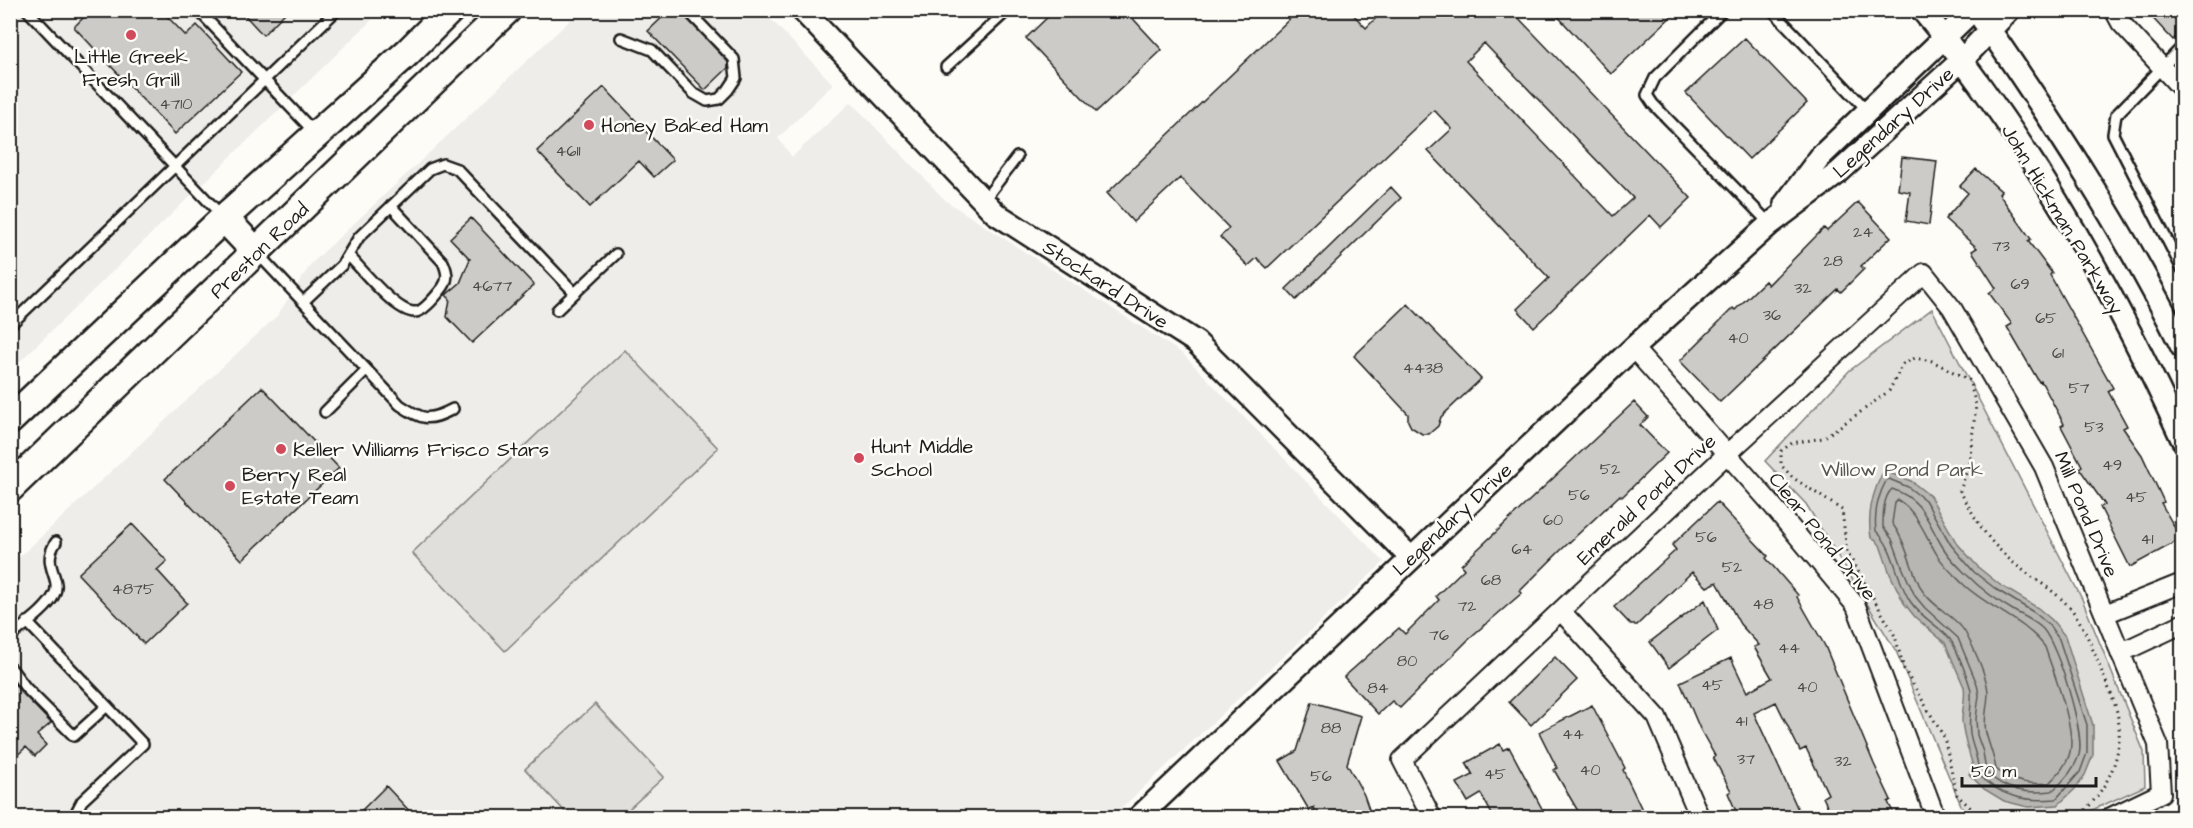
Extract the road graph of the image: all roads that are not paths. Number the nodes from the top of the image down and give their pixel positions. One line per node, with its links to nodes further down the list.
1 (27, 10): 27 (lane)
2 (198, 10): 22 (lane)
3 (450, 10): 25 (main road)
4 (507, 10): 32 (main road, Preston Road)
5 (687, 10): 17 (lane)
6 (802, 10): 28 (street, Stockard Drive)
7 (1008, 10): 20 (lane)
8 (1724, 10): 31 (lane)
9 (1772, 10): 24 (lane)
10 (1922, 10): 16 (street, John Hickman Parkway)
11 (1974, 10): 15 (street, John Hickman Parkway); 16 (street, Legendary Drive)
12 (2009, 10): 15 (street, Legendary Drive)
13 (2114, 10): 21 (street)
14 (335, 11): 22 (lane)
15 (1990, 31): 19 (street, Legendary Drive); 41 (street, John Hickman Parkway)
16 (1945, 37): 19 (street, John Hickman Parkway); 24 (street, Legendary Drive)
17 (621, 38)
18 (2182, 47): 21 (lane)
19 (1963, 59): 31 (street, Legendary Drive); 47 (street, John Hickman Parkway)
20 (946, 67)
21 (2162, 67): 23 (street); 35 (lane)
22 (265, 81): 25 (lane); 27 (lane)
23 (2182, 89)
24 (1868, 111): 31 (street, Legendary Drive)
25 (317, 134): 30 (main road)
26 (1017, 157): 28 (lane)
27 (176, 167): 30 (lane); 40 (lane)
28 (983, 201): 51 (street, Stockard Drive)
29 (391, 206): 34 (lane); 34 (lane); 37 (lane)
30 (224, 218): 32 (main road); 46 (main road)
31 (1770, 224): 42 (street, Legendary Drive)
32 (256, 252): 38 (lane); 49 (main road, Preston Road)
33 (616, 254): 37 (lane)
34 (348, 255): 38 (lane)
35 (2182, 268)
36 (1924, 273): 48 (street, Emerald Pond Drive); 54 (street, Mill Pond Drive)
37 (575, 293): 39 (lane)
38 (303, 302): 43 (lane)
39 (557, 310)
40 (10, 325)
41 (2182, 346)
42 (1634, 348): 48 (street, Clear Pond Drive); 51 (street, Legendary Drive)
43 (366, 371): 44 (lane); 45 (lane)
44 (453, 409)
45 (325, 412)
46 (10, 420)
47 (2182, 440)
48 (1726, 454): 53 (street, Emerald Pond Drive); 65 (street, Clear Pond Drive)
49 (10, 489)
50 (56, 542): 55 (lane)
51 (1412, 558): 62 (street, Legendary Drive)
52 (2182, 583): 54 (street)
53 (1561, 611): 63 (street, Emerald Pond Drive); 64 (street)
54 (2104, 614): 58 (street, Mill Pond Drive)
55 (27, 622): 57 (lane); 60 (lane)
56 (2182, 624): 58 (street)
57 (10, 638)
58 (2120, 653): 66 (street, Mill Pond Drive)
59 (10, 667): 60 (lane)
60 (107, 706): 61 (lane)
61 (72, 818)
62 (1138, 818)
63 (1432, 818)
64 (1701, 818)
65 (1936, 818)
66 (2109, 818)

